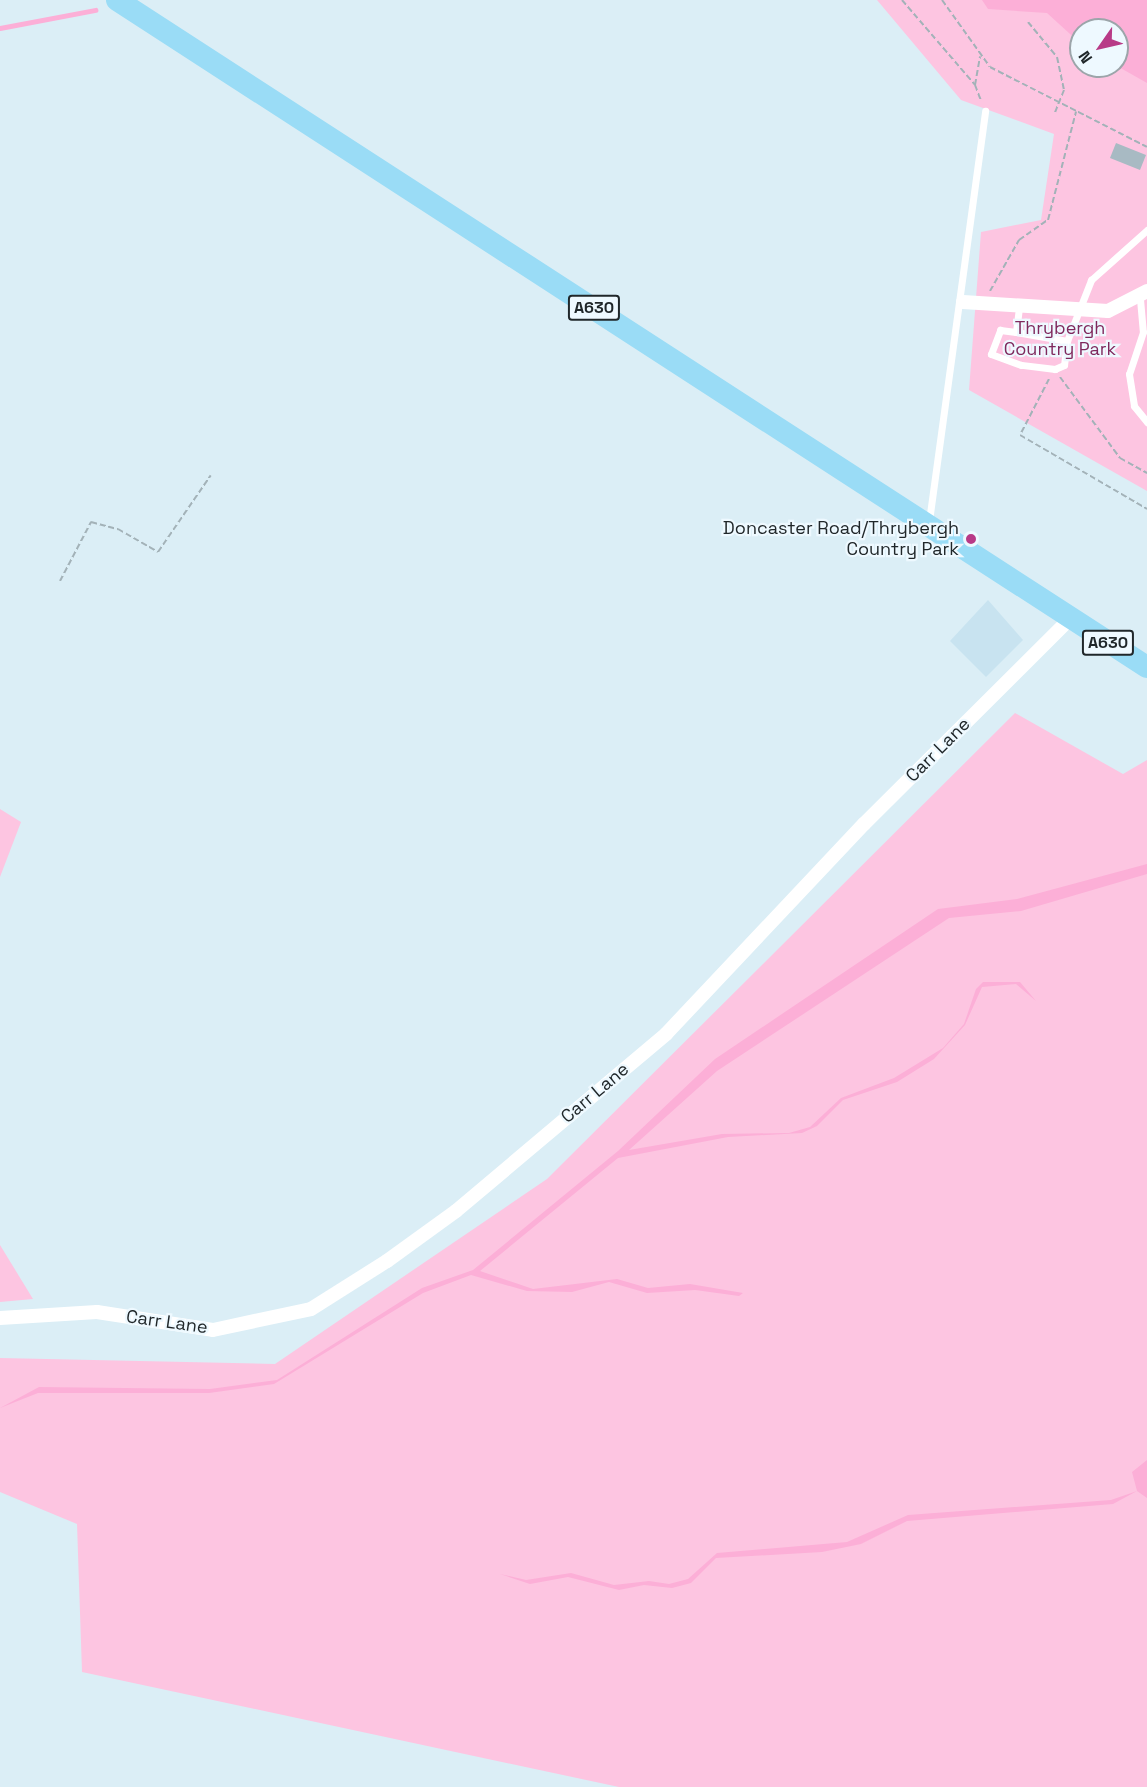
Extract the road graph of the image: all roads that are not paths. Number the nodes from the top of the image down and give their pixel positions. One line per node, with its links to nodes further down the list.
1 (117, 0): 12 (main road, A630)
2 (985, 111): 5 (lane)
3 (1147, 230): 7 (lane)
4 (1143, 295): 7 (street); 9 (lane)
5 (963, 302): 6 (street); 12 (lane)
6 (1019, 306): 7 (street); 8 (lane)
7 (1077, 311): 10 (lane)
8 (1016, 332): 10 (lane); 10 (lane)
9 (1145, 332): 11 (lane)
10 (1067, 341)
11 (1147, 422)
12 (928, 528): 13 (main road, A630)
13 (1070, 619): 14 (main road, A630); 15 (street, Carr Lane)
14 (1147, 667)
15 (0, 1318)

